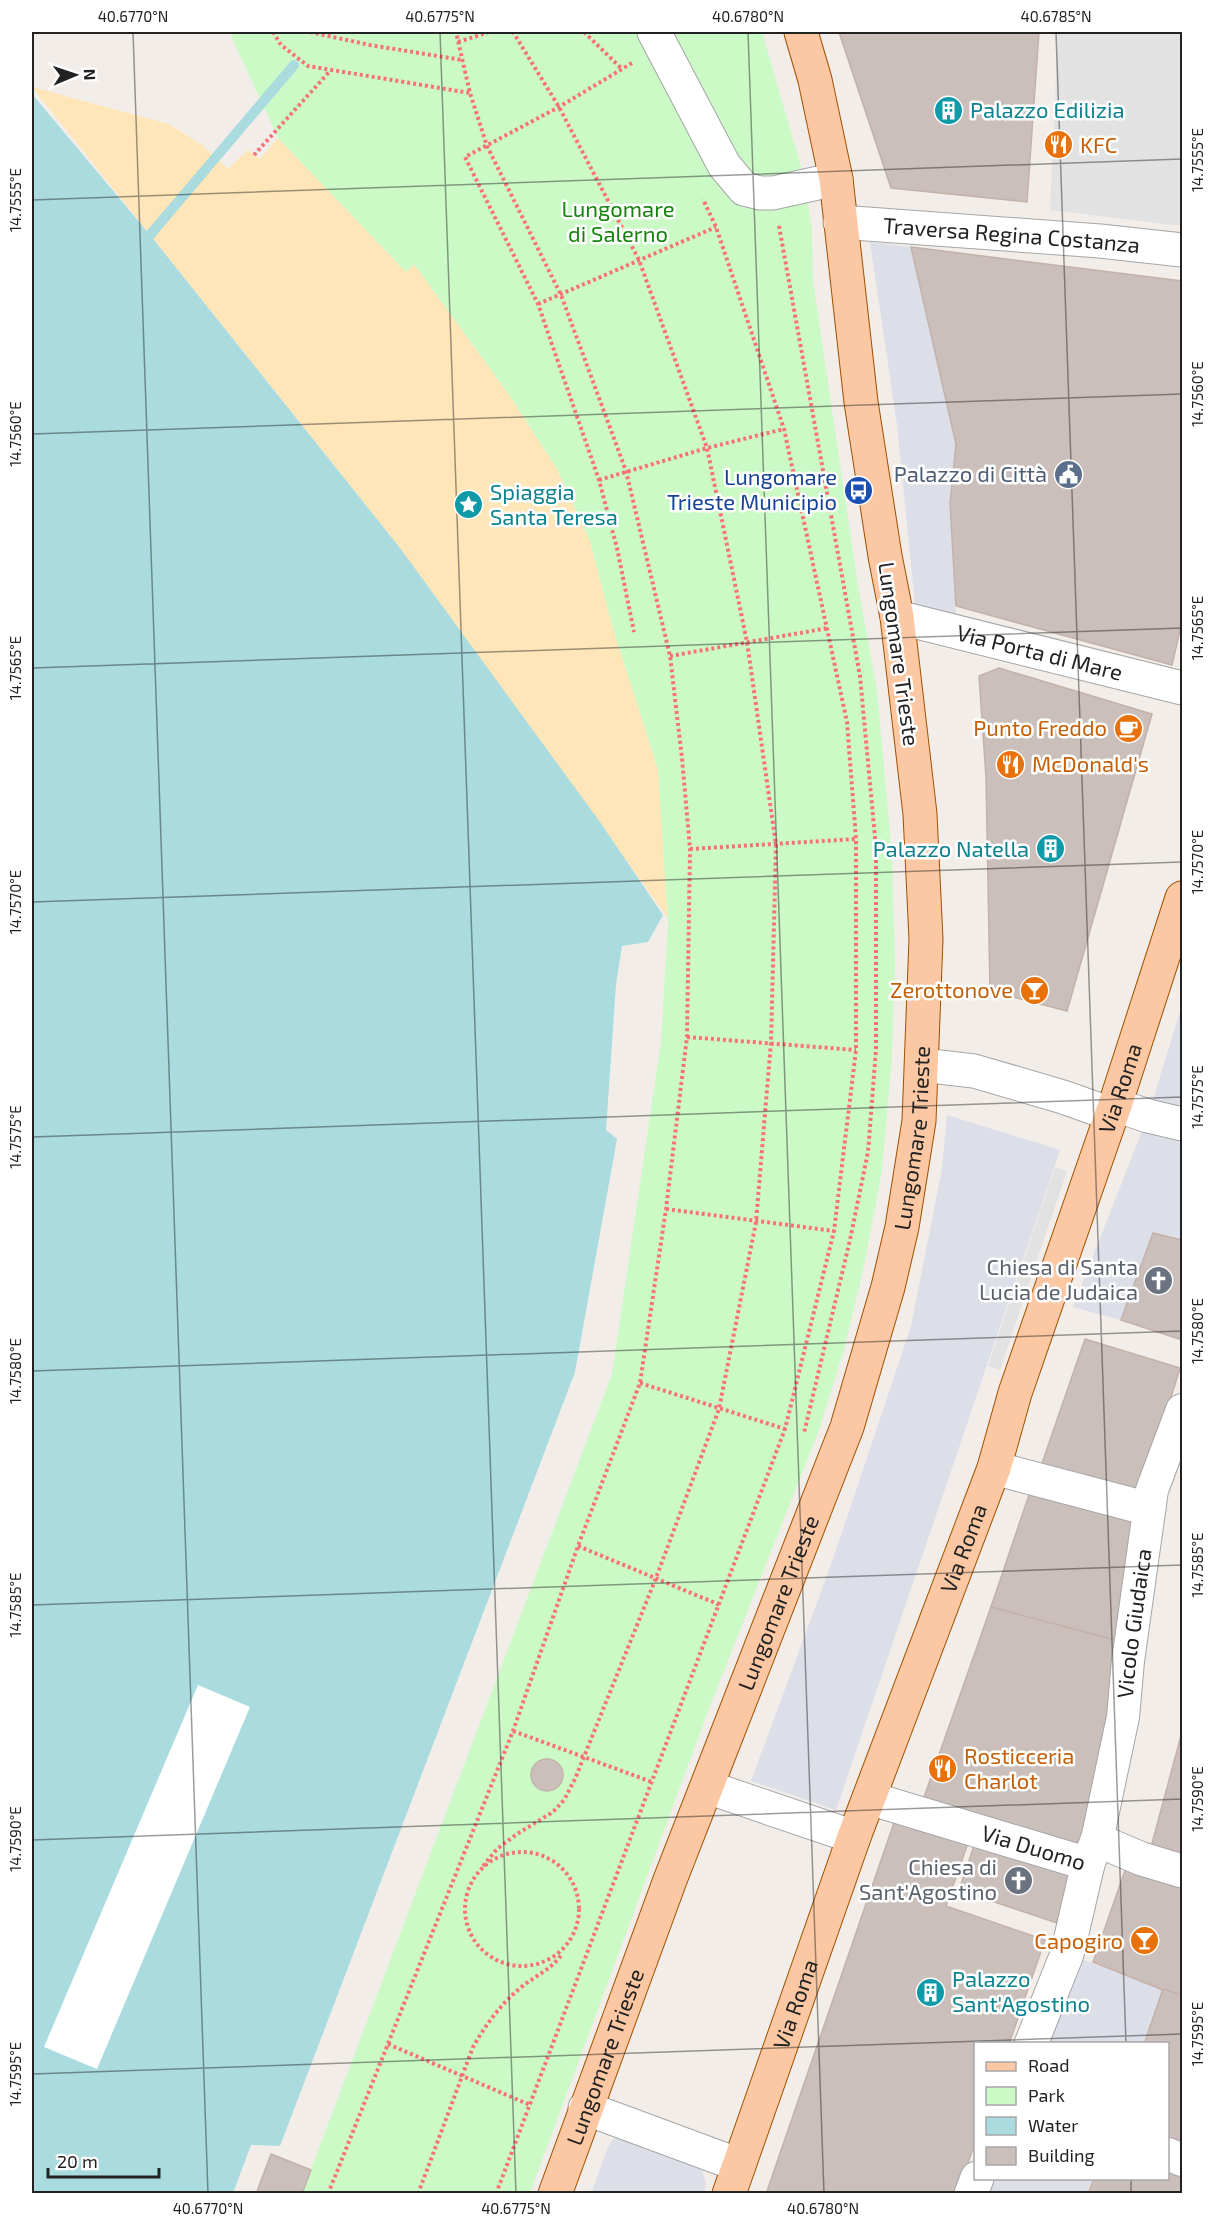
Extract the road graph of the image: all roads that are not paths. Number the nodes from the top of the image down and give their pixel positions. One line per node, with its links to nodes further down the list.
1 (801, 32): 3 (main road, Lungomare Trieste)
2 (647, 45): 3 (street)
3 (836, 179): 4 (main road, Lungomare Trieste)
4 (840, 222): 5 (street, Traversa Regina Costanza); 6 (main road, Lungomare Trieste)
5 (1182, 250)
6 (897, 617): 7 (street, Via Porta di Mare); 9 (main road, Lungomare Trieste)
7 (1182, 688)
8 (1182, 898): 10 (main road, Via Roma)
9 (922, 1065): 10 (street); 15 (main road, Lungomare Trieste)
10 (1113, 1110): 11 (street); 13 (main road, Via Roma)
11 (1182, 1124)
12 (1182, 1410): 14 (street, Vicolo Giudaica)
13 (994, 1468): 14 (street); 16 (main road, Via Roma)
14 (1149, 1509): 18 (street, Vicolo Giudaica)
15 (706, 1787): 17 (street); 21 (main road, Lungomare Trieste)
16 (869, 1798): 17 (main road, Via Roma); 18 (street, Via Duomo)
17 (854, 1837): 22 (main road, Via Roma)
18 (1093, 1852): 19 (street, Via Duomo); 20 (street)
19 (1182, 1871)
20 (1031, 2042)
21 (585, 2108): 22 (street); 23 (main road, Lungomare Trieste)
22 (734, 2179)
23 (555, 2193)

